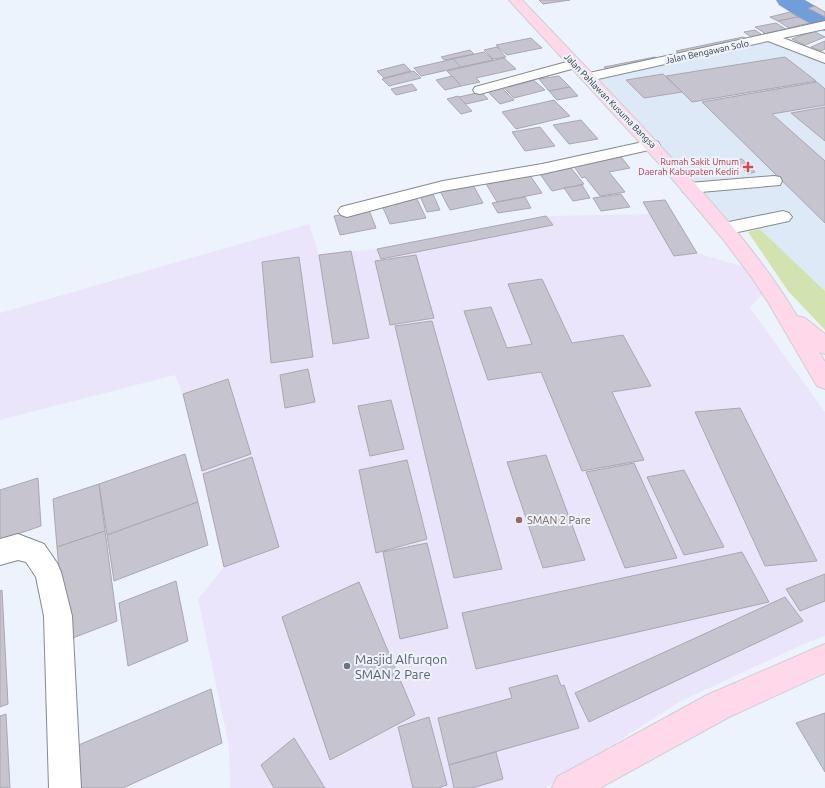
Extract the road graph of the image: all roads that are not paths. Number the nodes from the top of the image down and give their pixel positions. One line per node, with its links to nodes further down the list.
1 (515, 0): 5 (main road, Jalan Pahlawan Kusuma Bangsa)
2 (820, 26): 3 (street, Jalan Bengawan Solo)
3 (771, 38): 4 (street); 6 (street, Jalan Bengawan Solo)
4 (825, 60)
5 (574, 64): 6 (main road, Jalan Pahlawan Kusuma Bangsa); 7 (street)
6 (589, 77): 8 (main road, Jalan Pahlawan Kusuma Bangsa)
7 (480, 90)
8 (652, 145): 10 (main road, Jalan Pahlawan Kusuma Bangsa); 11 (street)
9 (774, 181): 10 (street)
10 (689, 188): 13 (main road, Jalan Pahlawan Kusuma Bangsa)
11 (347, 211)
12 (783, 216): 13 (street)
13 (724, 229): 14 (main road, Jalan Pahlawan Kusuma Bangsa)
14 (784, 310): 15 (main road); 16 (main road, Jalan Pahlawan Kusuma Bangsa)
15 (825, 346)
16 (825, 380)
17 (0, 552): 19 (street)
18 (825, 658): 20 (main road)
19 (65, 788)
20 (568, 788)

